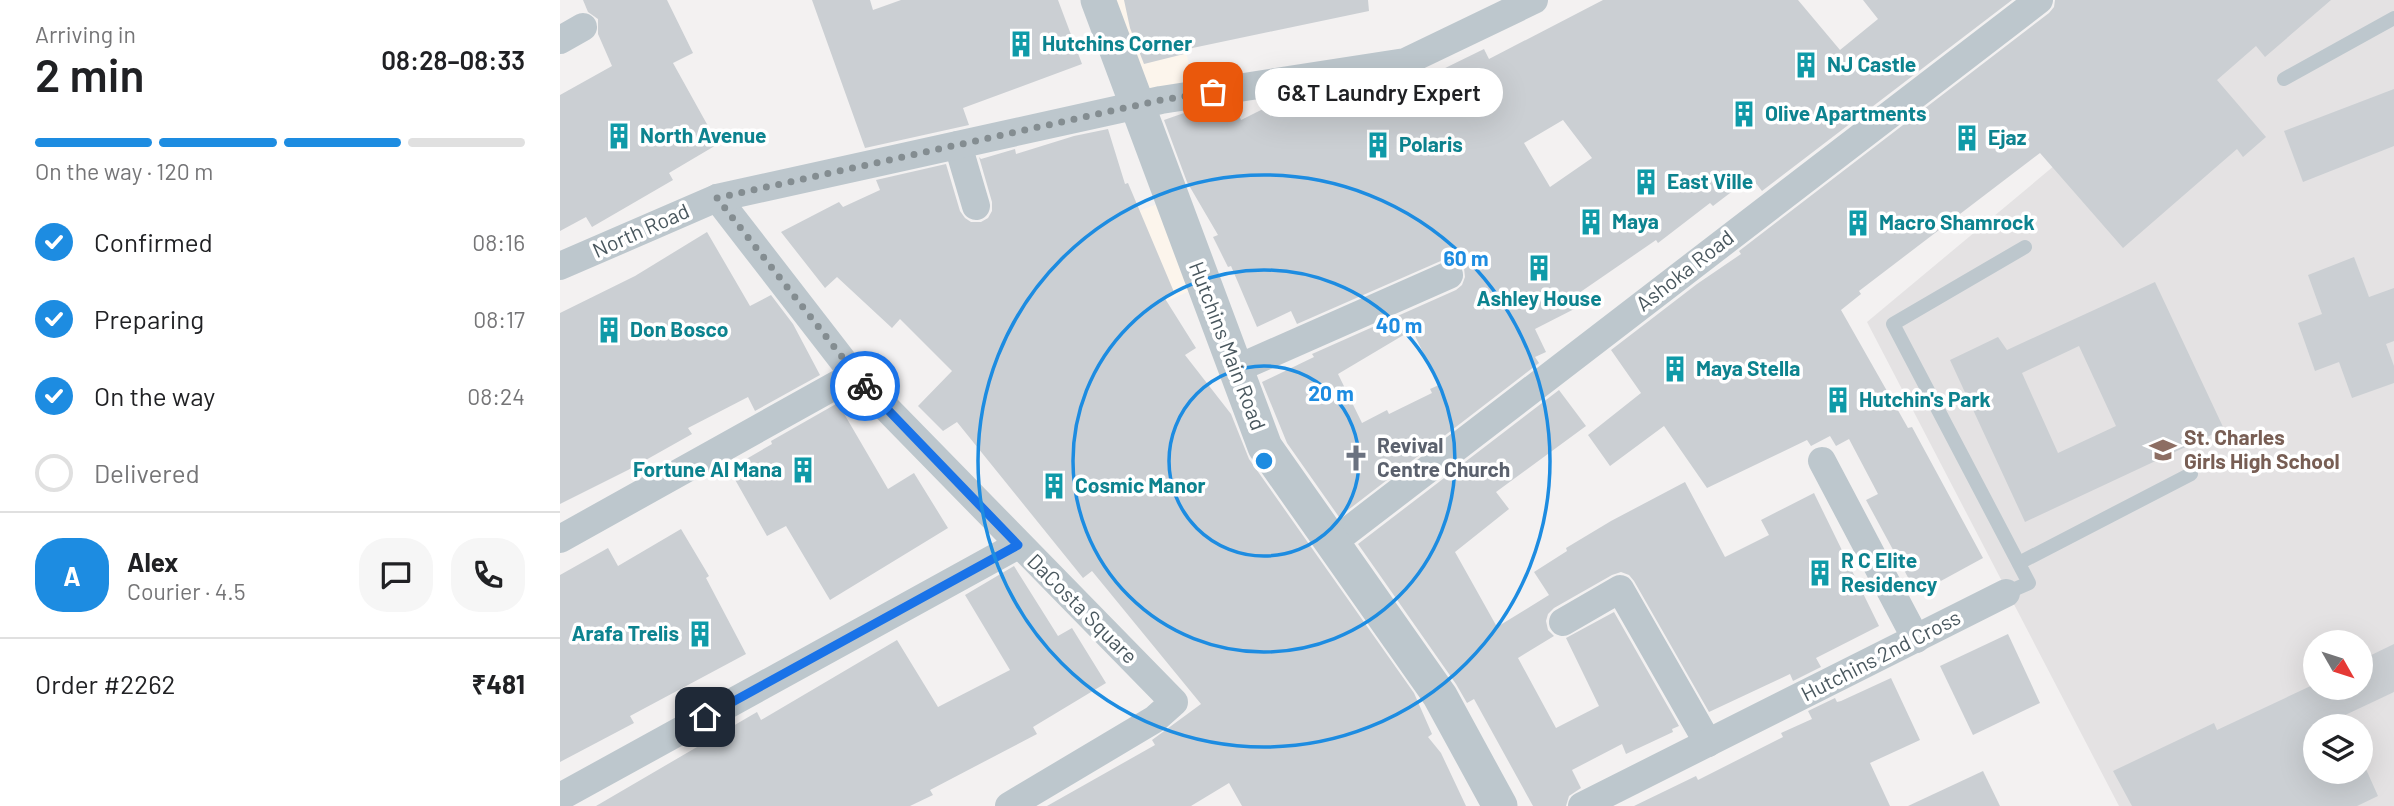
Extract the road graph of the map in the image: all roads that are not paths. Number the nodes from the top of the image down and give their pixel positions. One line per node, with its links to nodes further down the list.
1 (1098, 0): 6 (street, Hutchins Main Road)
2 (1534, 0): 6 (street, North Road)
3 (2039, 0): 18 (street, Ashoka Road)
4 (2394, 18): 5 (lane)
5 (2284, 79)
6 (1137, 106): 7 (street, North Road); 13 (street, Hutchins Main Road)
7 (958, 145): 8 (street, North Road); 9 (street)
8 (717, 198): 11 (street, North Road); 14 (street, DaCosta Square)
9 (976, 206)
10 (2025, 247): 20 (lane)
11 (560, 266)
12 (1449, 275): 13 (street)
13 (1236, 369): 18 (street, Hutchins Main Road)
14 (854, 375): 17 (street); 19 (street, DaCosta Square)
15 (1822, 461): 23 (street)
16 (2191, 474): 20 (lane)
17 (560, 539)
18 (1332, 543): 27 (street, Hutchins Main Road)
19 (1018, 545): 25 (street); 26 (street, DaCosta Square)
20 (2019, 563): 21 (lane, Hutchins 2nd Cross)
21 (2006, 593): 23 (street, Hutchins 2nd Cross)
22 (1563, 622): 24 (street)
23 (1916, 639): 24 (street, Hutchins 2nd Cross)
24 (1707, 743): 28 (street, Hutchins 2nd Cross)
25 (560, 797)
26 (1009, 806)
27 (1500, 806)
28 (1582, 806)

